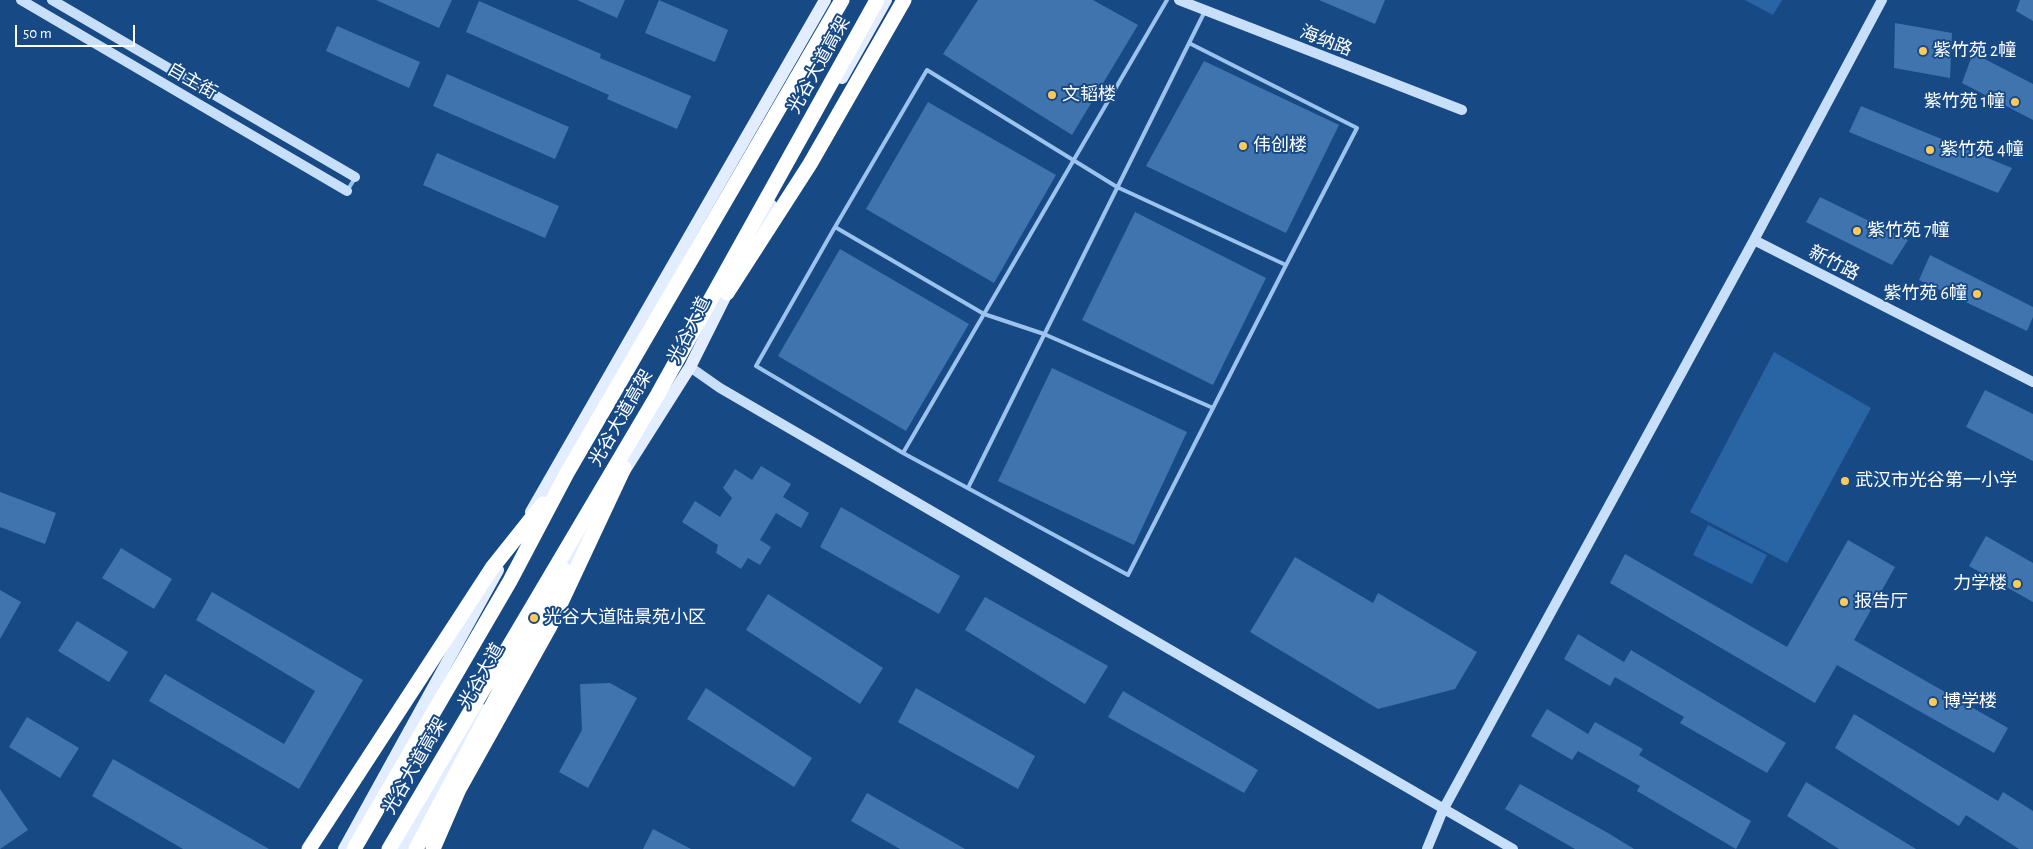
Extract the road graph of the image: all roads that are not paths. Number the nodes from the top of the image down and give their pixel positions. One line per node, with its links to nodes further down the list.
1 (21, 0): 19 (street, 自主街)
2 (52, 0): 17 (street, 自主街)
3 (825, 0): 36 (main road, 光谷大道)
4 (835, 0): 13 (highway)
5 (842, 0): 13 (highway, 光谷大道高架)
6 (877, 0): 28 (highway, 光谷大道高架)
7 (886, 0): 23 (main road, 光谷大道)
8 (904, 0): 23 (highway)
9 (1167, 0): 16 (lane)
10 (1180, 0): 12 (street, 海纳路)
11 (1882, 0): 21 (street)
12 (1205, 10): 14 (lane); 15 (street, 海纳路)
13 (823, 31): 31 (highway, 光谷大道高架)
14 (1189, 43): 18 (lane); 22 (lane)
15 (1462, 110)
16 (1073, 161): 18 (lane); 20 (lane); 24 (lane)
17 (355, 177): 19 (lane)
18 (1117, 187): 22 (lane); 25 (lane)
19 (347, 191)
20 (835, 227): 24 (lane); 30 (lane)
21 (1754, 240): 27 (street, 新竹路); 34 (street)
22 (1286, 265): 29 (lane)
23 (727, 293): 26 (main road, 光谷大道)
24 (984, 314): 25 (lane); 30 (lane)
25 (1044, 334): 29 (lane); 32 (lane)
26 (690, 367): 34 (street); 39 (main road, 光谷大道)
27 (2033, 382)
28 (658, 394): 38 (highway, 光谷大道高架); 40 (highway); 41 (highway)
29 (1213, 408): 32 (lane)
30 (903, 453): 32 (lane)
31 (567, 473): 33 (highway, 光谷大道高架); 35 (highway)
32 (968, 488)
33 (416, 742): 36 (highway); 37 (highway, 光谷大道高架)
34 (1443, 810): 42 (street); 43 (street)
35 (309, 849)
36 (343, 849)
37 (354, 849)
38 (389, 849)
39 (403, 849)
40 (416, 849)
41 (433, 849)
42 (1427, 849)
43 (1513, 849)

